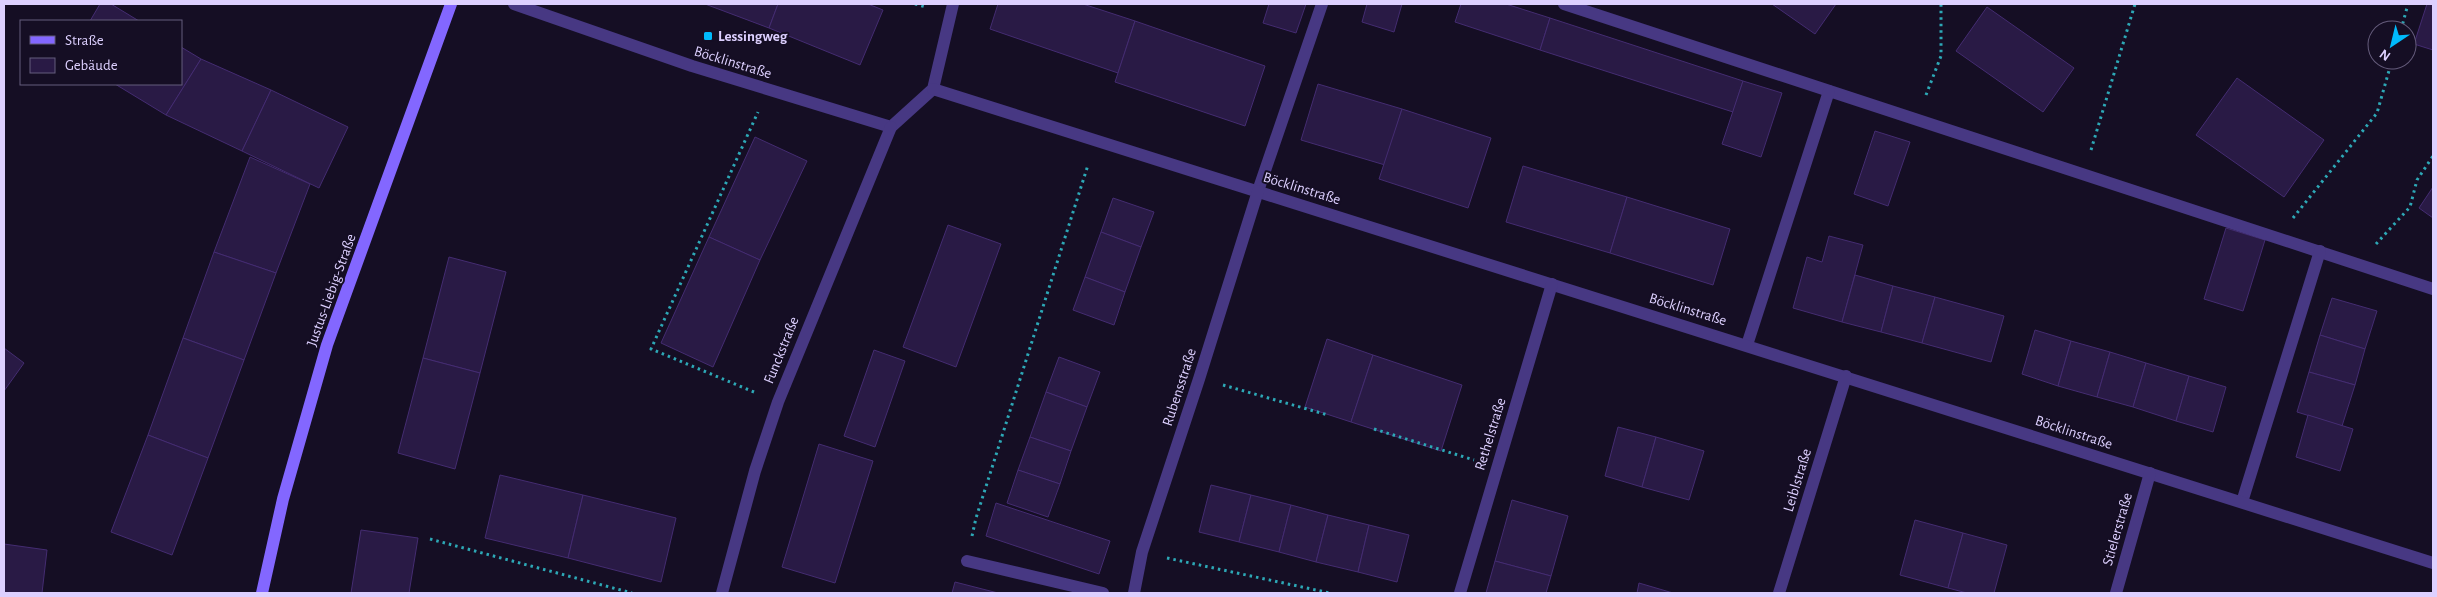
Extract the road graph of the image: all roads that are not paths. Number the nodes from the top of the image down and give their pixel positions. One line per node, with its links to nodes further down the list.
1 (451, 4): 19 (main road, Justus-Liebig-Straße)
2 (514, 4): 8 (street, Böcklinstraße)
3 (953, 4): 6 (street)
4 (1322, 4): 9 (street, Rubensstraße)
5 (1564, 4): 7 (street)
6 (933, 89): 8 (street); 9 (street, Böcklinstraße)
7 (1829, 91): 10 (street); 13 (street)
8 (891, 127): 20 (street, Funckstraße)
9 (1258, 191): 11 (street, Böcklinstraße); 22 (street, Rubensstraße)
10 (2320, 252): 12 (street); 16 (street)
11 (1552, 284): 13 (street, Böcklinstraße); 23 (street, Rethelstraße)
12 (2433, 289)
13 (1747, 345): 14 (street, Böcklinstraße)
14 (1846, 376): 15 (street, Böcklinstraße); 24 (street, Leiblstraße)
15 (2150, 473): 16 (street, Böcklinstraße); 25 (street, Stielerstraße)
16 (2242, 502): 18 (street, Böcklinstraße)
17 (967, 561): 21 (street)
18 (2433, 563)
19 (262, 593)
20 (722, 593)
21 (1103, 593)
22 (1134, 593)
23 (1460, 593)
24 (1779, 593)
25 (2116, 593)

